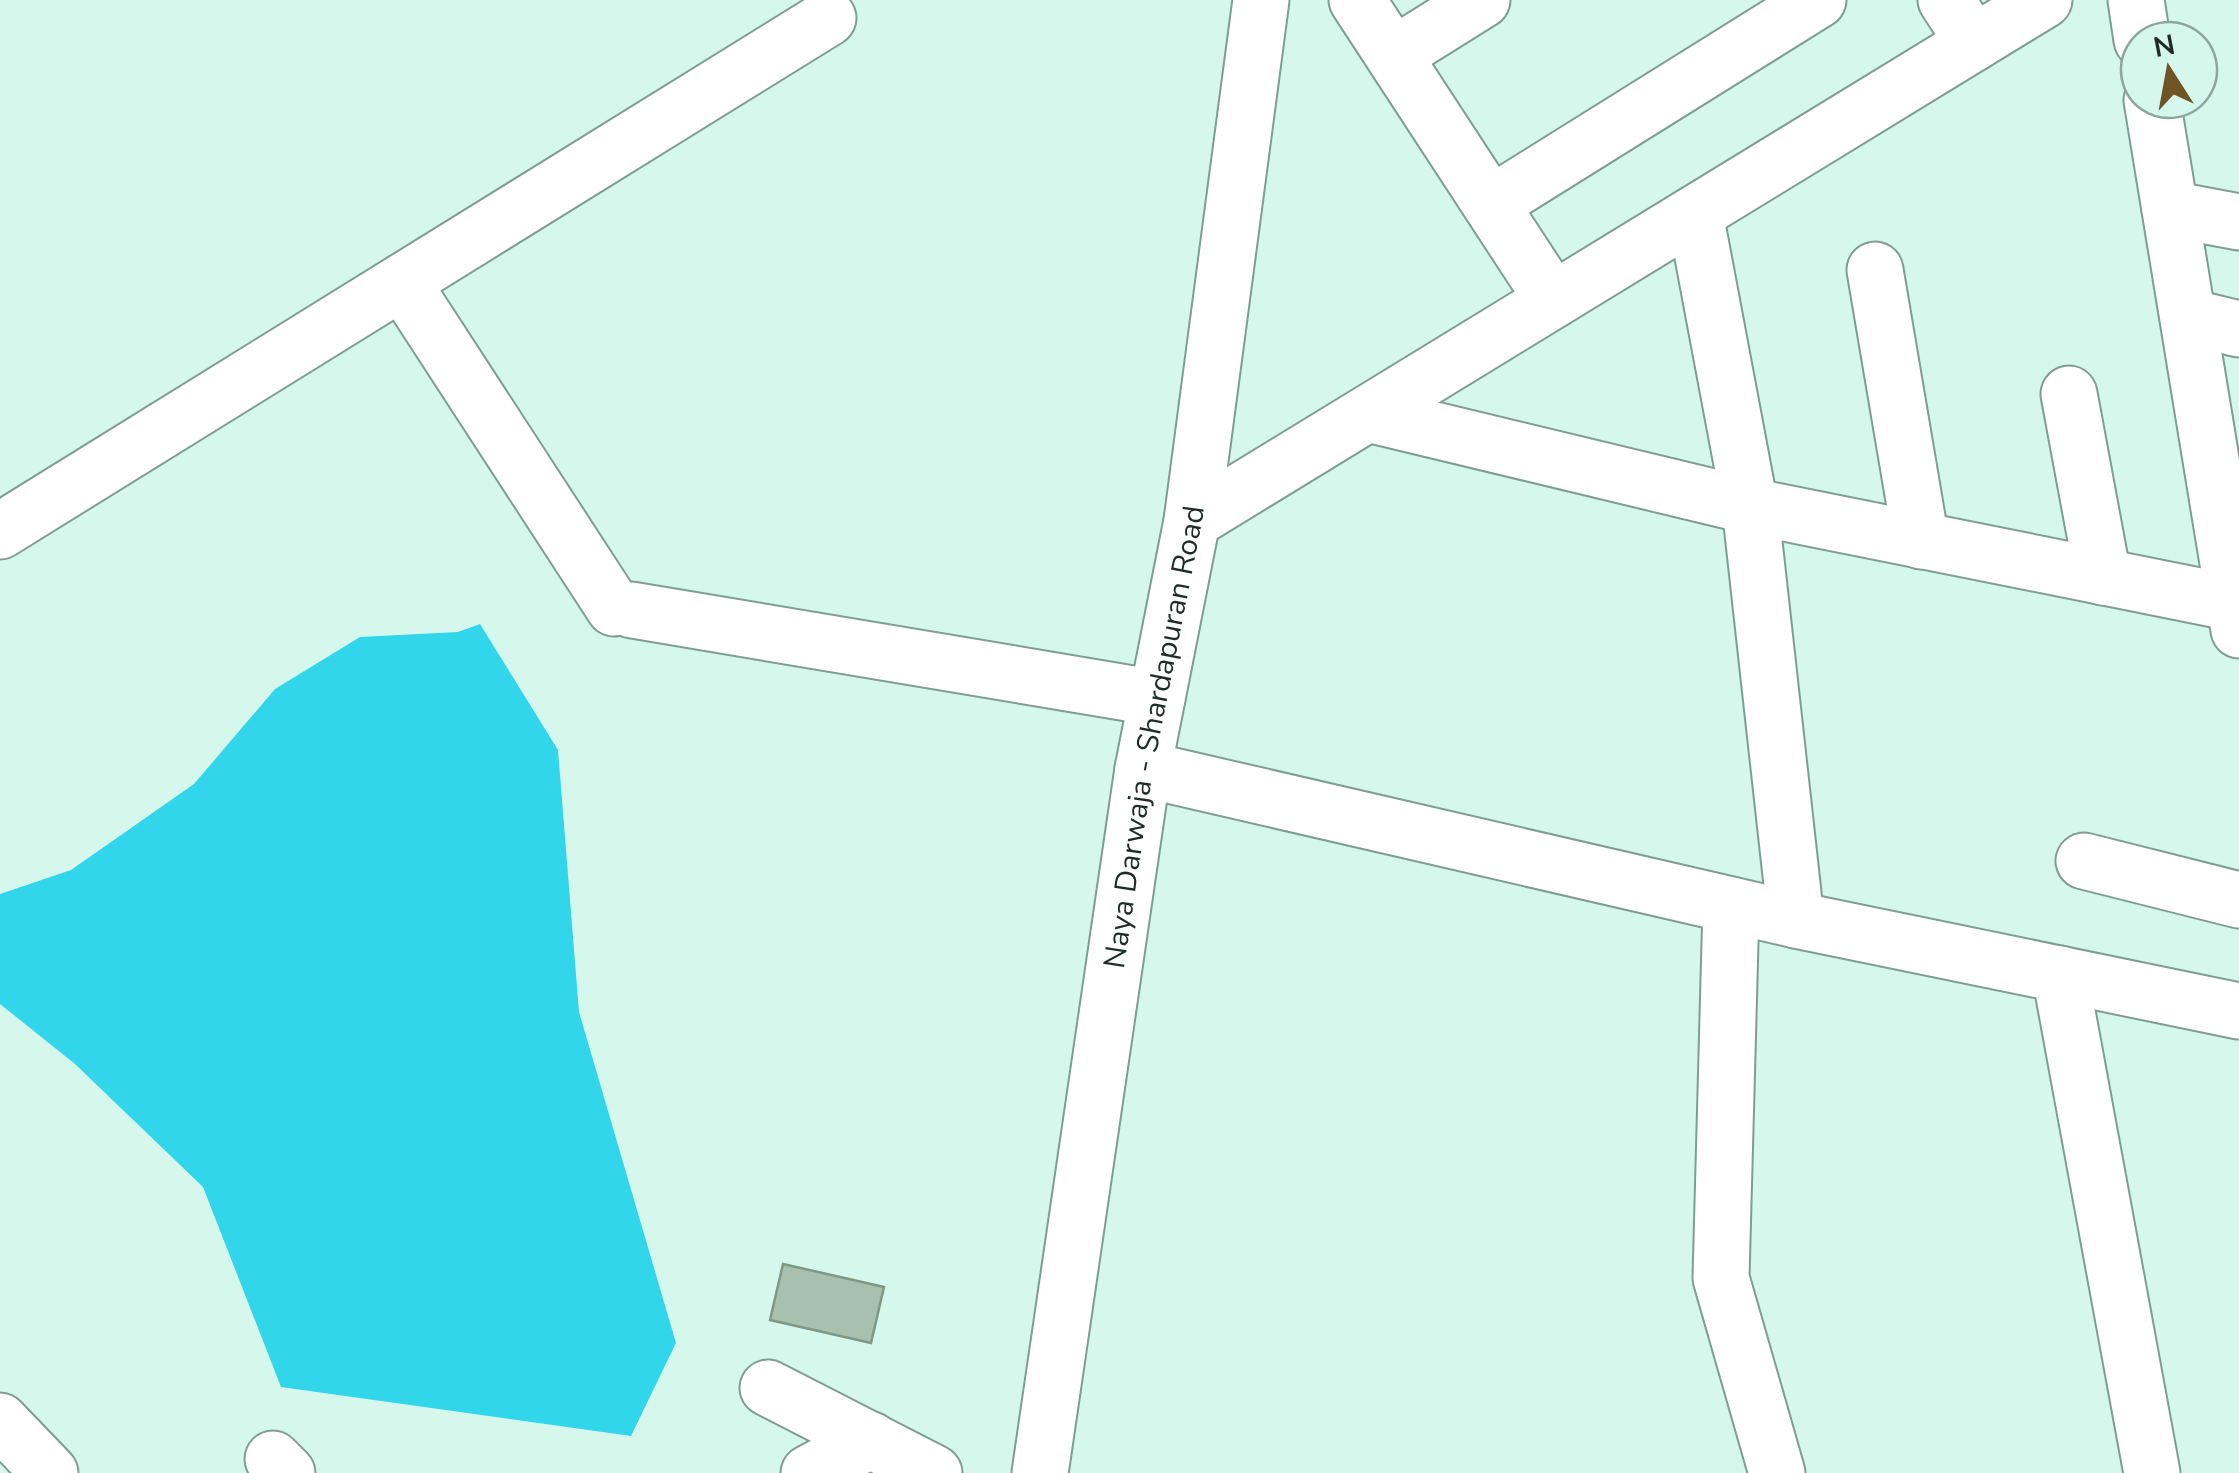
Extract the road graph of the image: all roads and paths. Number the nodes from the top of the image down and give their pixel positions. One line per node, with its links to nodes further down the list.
1 (1357, 0): 8 (street)
2 (1482, 0): 8 (street)
3 (1818, 0): 10 (street)
4 (2044, 0): 7 (street)
5 (1266, 4): 21 (street, Naya Darwaja - Shardapuran Road)
6 (828, 18): 15 (street)
7 (1960, 21): 12 (street)
8 (1394, 55): 10 (street)
9 (2155, 120): 11 (street)
10 (1491, 204): 16 (street)
11 (2170, 209): 13 (street); 17 (street)
12 (1694, 214): 16 (street); 20 (street)
13 (2239, 222)
14 (1875, 270): 23 (street)
15 (402, 282): 22 (street); 26 (street)
16 (1554, 300): 19 (street)
17 (2214, 323): 25 (street)
18 (2069, 394): 24 (street)
19 (1368, 414): 20 (street); 21 (street)
20 (1750, 506): 23 (street); 31 (street)
21 (1192, 521): 26 (street, Naya Darwaja - Shardapuran Road)
22 (0, 531)
23 (1920, 540): 24 (street)
24 (2103, 577): 25 (street)
25 (2238, 613)
26 (1157, 698): 27 (street, Naya Darwaja - Shardapuran Road)
27 (1143, 769): 30 (street); 40 (street, Naya Darwaja - Shardapuran Road)
28 (2084, 862): 29 (street)
29 (2239, 900)
30 (1731, 905): 31 (street); 41 (street)
31 (1796, 920): 32 (street)
32 (2060, 974): 33 (street); 42 (street)
33 (2239, 1011)
34 (768, 1388): 36 (street)
35 (0, 1421): 37 (street)
36 (872, 1440): 38 (street); 39 (street)
37 (50, 1473)
38 (810, 1473)
39 (934, 1473)
40 (1040, 1473)
41 (1777, 1473)
42 (2152, 1473)

